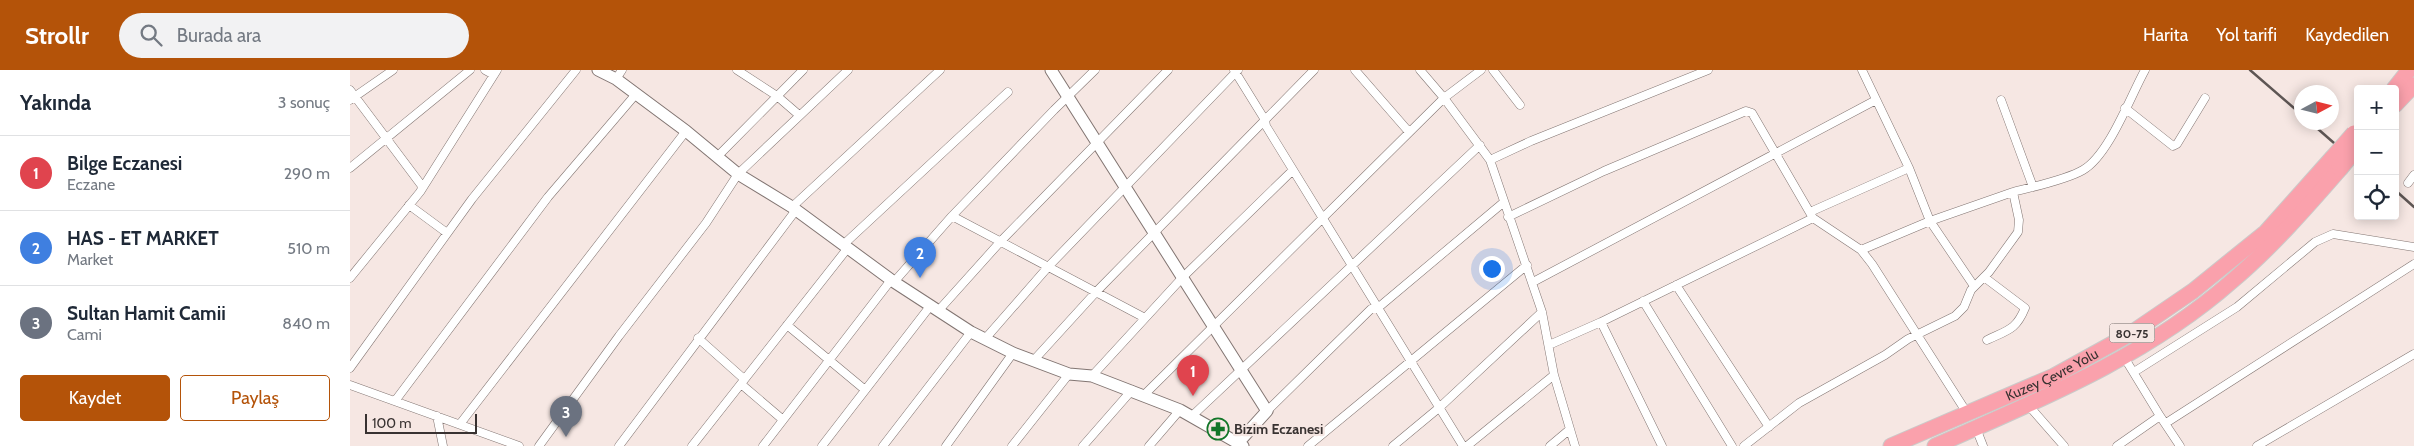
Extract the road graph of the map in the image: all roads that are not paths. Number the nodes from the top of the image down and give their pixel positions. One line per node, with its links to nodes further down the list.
1 (393, 70): 29 (street)
2 (470, 70): 43 (street)
3 (485, 70): 23 (street)
4 (576, 70): 70 (street)
5 (598, 70): 24 (street)
6 (737, 70): 30 (street)
7 (803, 70): 30 (street)
8 (848, 70): 39 (street)
9 (940, 70): 63 (street)
10 (1052, 70): 31 (street)
11 (1095, 70): 31 (street)
12 (1168, 70): 45 (street)
13 (1314, 70): 40 (street)
14 (1355, 70): 42 (street)
15 (1420, 70): 32 (street)
16 (1481, 70): 32 (street)
17 (1493, 70): 37 (street)
18 (1708, 70): 49 (street)
19 (1862, 70): 34 (street)
20 (2145, 70): 38 (street)
21 (2410, 70): 25 (highway)
22 (1236, 71): 40 (street); 59 (street)
23 (496, 73): 57 (street)
24 (619, 74): 28 (street)
25 (2397, 85)
26 (2414, 85): 36 (highway)
27 (1008, 92): 72 (street)
28 (636, 94): 41 (street); 118 (street)
29 (352, 96): 43 (street)
30 (777, 96): 39 (street); 48 (street)
31 (1068, 96): 45 (street); 65 (street)
32 (1444, 98): 42 (street); 46 (street)
33 (2205, 98): 38 (street)
34 (1876, 100): 47 (street); 52 (street)
35 (2002, 100): 58 (street)
36 (2399, 101)
37 (1520, 105)
38 (2125, 108): 58 (street)
39 (799, 115): 54 (street)
40 (1265, 120): 53 (street); 69 (street)
41 (686, 131): 48 (street); 129 (street)
42 (1409, 132): 67 (street)
43 (386, 138): 51 (street); 57 (street)
44 (2354, 139): 50 (highway, 80-75, bridge)
45 (1098, 143): 59 (street); 71 (street)
46 (1480, 145): 49 (street); 75 (street)
47 (1775, 152): 64 (street); 66 (street); 83 (street)
48 (717, 156): 54 (street)
49 (1490, 160): 61 (street)
50 (2336, 163): 103 (highway, Kuzey Çevre Yolu / 80-75); 123 (highway, Kuzey Çevre Yolu / 80-75)
51 (350, 168)
52 (1909, 168): 64 (street); 68 (street)
53 (1293, 170): 67 (street); 81 (street)
54 (738, 174): 63 (street); 136 (street)
55 (2414, 175): 56 (street)
56 (2408, 183)
57 (422, 186): 62 (street)
58 (2034, 186): 60 (street)
59 (1125, 188): 69 (street); 78 (street)
60 (2013, 192): 68 (street); 79 (street)
61 (1504, 202): 66 (street); 89 (street)
62 (409, 205): 70 (street); 80 (street)
63 (794, 208): 72 (street); 97 (street)
64 (1811, 215): 74 (street); 84 (street)
65 (952, 216): 71 (street); 82 (street)
66 (1508, 217): 77 (street)
67 (1324, 218): 75 (street); 94 (street)
68 (1930, 221): 74 (street); 85 (street)
69 (1154, 232): 81 (street); 86 (street)
70 (447, 233): 107 (street)
71 (1001, 241): 78 (street); 88 (street)
72 (845, 247): 82 (street); 93 (street)
73 (2414, 247): 109 (street)
74 (1861, 250): 96 (street)
75 (1353, 264): 89 (street); 108 (street)
76 (2414, 264): 128 (street)
77 (1527, 265): 83 (street); 106 (street)
78 (1048, 267): 86 (street); 98 (street)
79 (1984, 277): 85 (street); 99 (street)
80 (350, 278)
81 (1182, 278): 91 (street); 94 (street)
82 (892, 281): 88 (street); 104 (street)
83 (1533, 282): 90 (street)
84 (1676, 285): 87 (street); 130 (street)
85 (1974, 286): 96 (street)
86 (1096, 292): 91 (street); 105 (street)
87 (1643, 301): 92 (street); 152 (street)
88 (935, 307): 95 (street); 115 (street)
89 (1379, 307): 106 (street); 122 (street)
90 (1542, 312): 100 (street); 120 (street)
91 (1145, 318): 112 (street)
92 (1601, 322): 100 (street); 151 (street)
93 (787, 325): 104 (street); 113 (street)
94 (1213, 326): 108 (street); 117 (street)
95 (971, 332): 98 (street); 141 (street)
96 (1917, 334): 123 (street); 130 (street)
97 (698, 338): 113 (street); 137 (street)
98 (985, 339): 101 (street)
99 (1987, 340)
100 (1550, 345): 111 (street)
101 (1013, 353): 105 (street); 142 (street)
102 (2414, 354): 160 (street)
103 (2124, 357): 109 (street); 119 (highway, Kuzey Çevre Yolu / 80-75)
104 (827, 360): 115 (street); 127 (street)
105 (1034, 360): 110 (street)
106 (1412, 360): 120 (street); 146 (street)
107 (350, 368)
108 (1241, 371): 122 (street); 125 (street)
109 (2134, 372): 126 (street)
110 (1069, 374): 112 (street); 143 (street)
111 (1554, 375): 132 (street); 148 (street)
112 (1092, 376): 116 (street)
113 (743, 381): 127 (street); 138 (street)
114 (350, 385): 118 (street)
115 (864, 389): 140 (street)
116 (1132, 390): 117 (street); 144 (street)
117 (1144, 395): 121 (street)
118 (395, 401): 124 (street)
119 (2029, 406): 131 (highway, Kuzey Çevre Yolu / 80-75); 157 (street)
120 (1440, 407): 147 (street); 148 (street)
121 (1180, 410): 125 (street); 145 (street)
122 (1267, 411): 133 (street)
123 (1967, 413): 154 (highway, Kuzey Çevre Yolu / 80-75)
124 (437, 416): 129 (street); 134 (street)
125 (1192, 416): 133 (street)
126 (2160, 416): 128 (street); 158 (street)
127 (782, 419): 139 (street)
128 (2166, 423): 159 (street)
129 (460, 424): 135 (street)
130 (1769, 428): 153 (street)
131 (1976, 428): 155 (highway, Kuzey Çevre Yolu / 80-75); 156 (street)
132 (1569, 430): 149 (street); 150 (street)
133 (1240, 444)
134 (443, 446)
135 (519, 446)
136 (539, 446)
137 (619, 446)
138 (692, 446)
139 (763, 446)
140 (822, 446)
141 (882, 446)
142 (946, 446)
143 (1012, 446)
144 (1083, 446)
145 (1149, 446)
146 (1308, 446)
147 (1393, 446)
148 (1465, 446)
149 (1550, 446)
150 (1575, 446)
151 (1662, 446)
152 (1732, 446)
153 (1744, 446)
154 (1891, 446)
155 (1935, 446)
156 (1983, 446)
157 (2064, 446)
158 (2117, 446)
159 (2180, 446)
160 (2257, 446)

